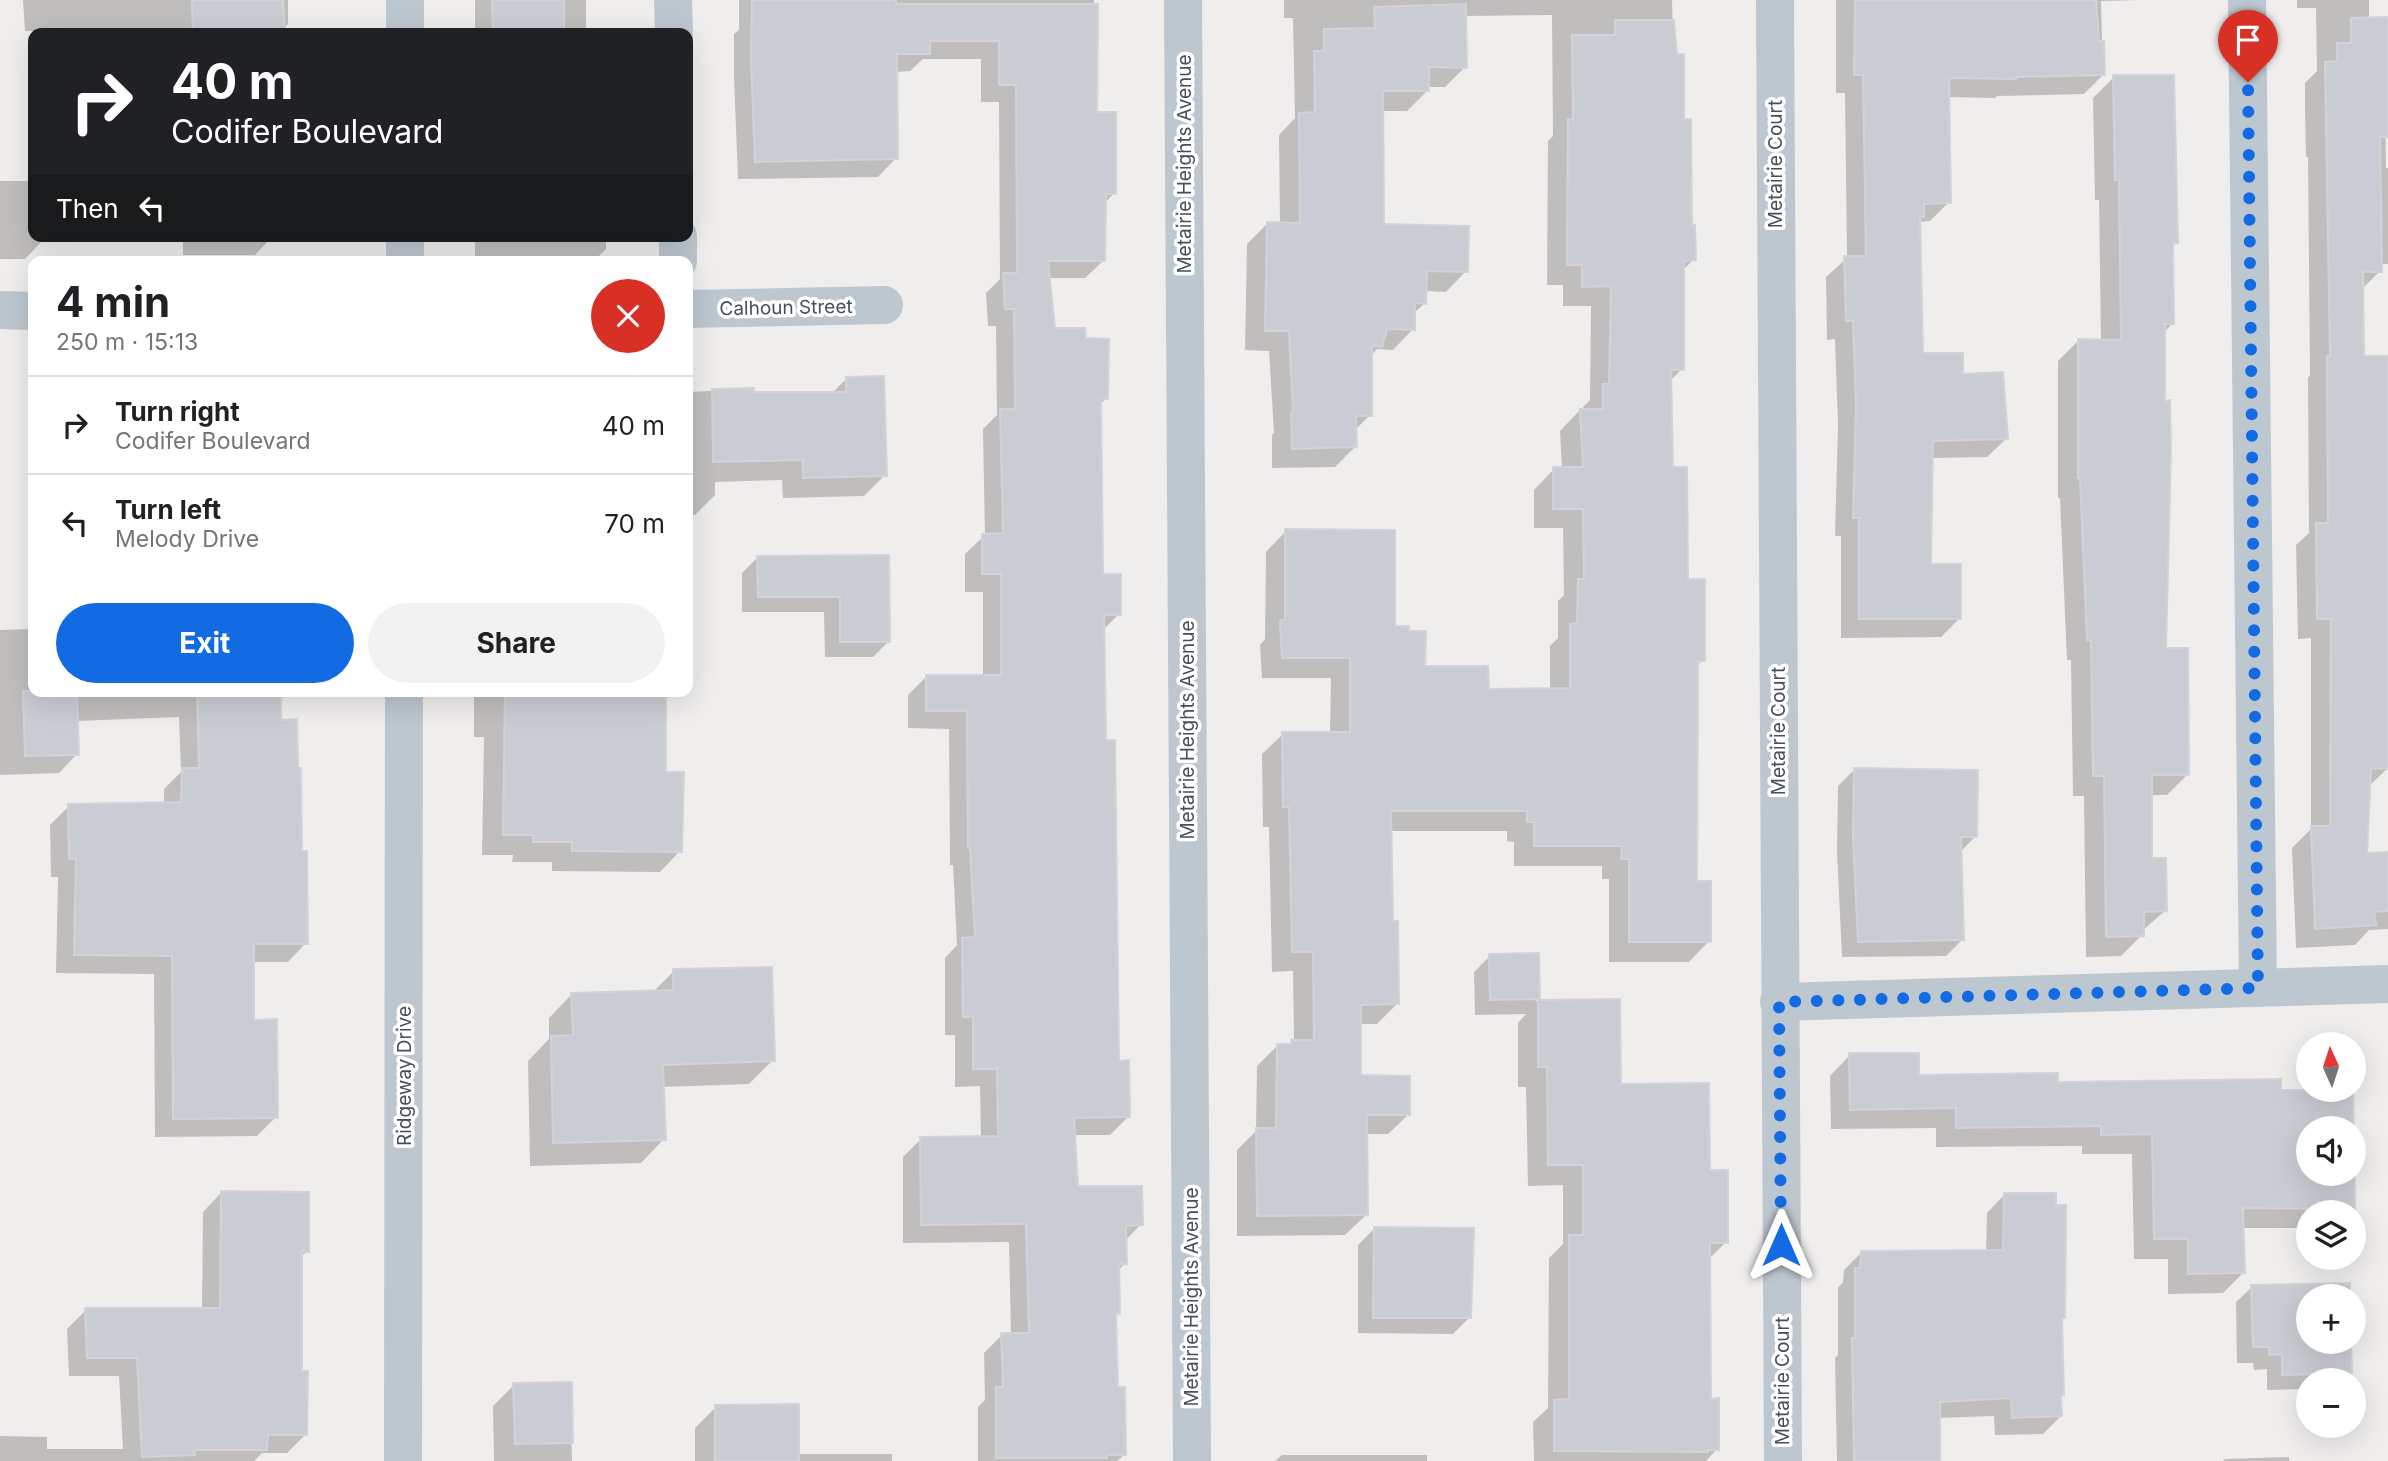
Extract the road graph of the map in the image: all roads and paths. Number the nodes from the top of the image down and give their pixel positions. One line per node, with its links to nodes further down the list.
1 (405, 0): 6 (street)
2 (673, 0): 7 (street)
3 (1182, 0): 17 (street, Metairie Heights Avenue)
4 (1774, 0): 15 (street, Metairie Court)
5 (2247, 0): 14 (street)
6 (405, 28)
7 (674, 28)
8 (884, 305): 9 (street, Calhoun Street)
9 (693, 309)
10 (0, 310): 11 (street)
11 (28, 311)
12 (404, 697): 16 (street, Ridgeway Drive)
13 (2388, 984): 14 (street)
14 (2258, 988): 15 (street)
15 (1779, 1002): 18 (street, Metairie Court)
16 (403, 1461)
17 (1192, 1461)
18 (1783, 1461)

